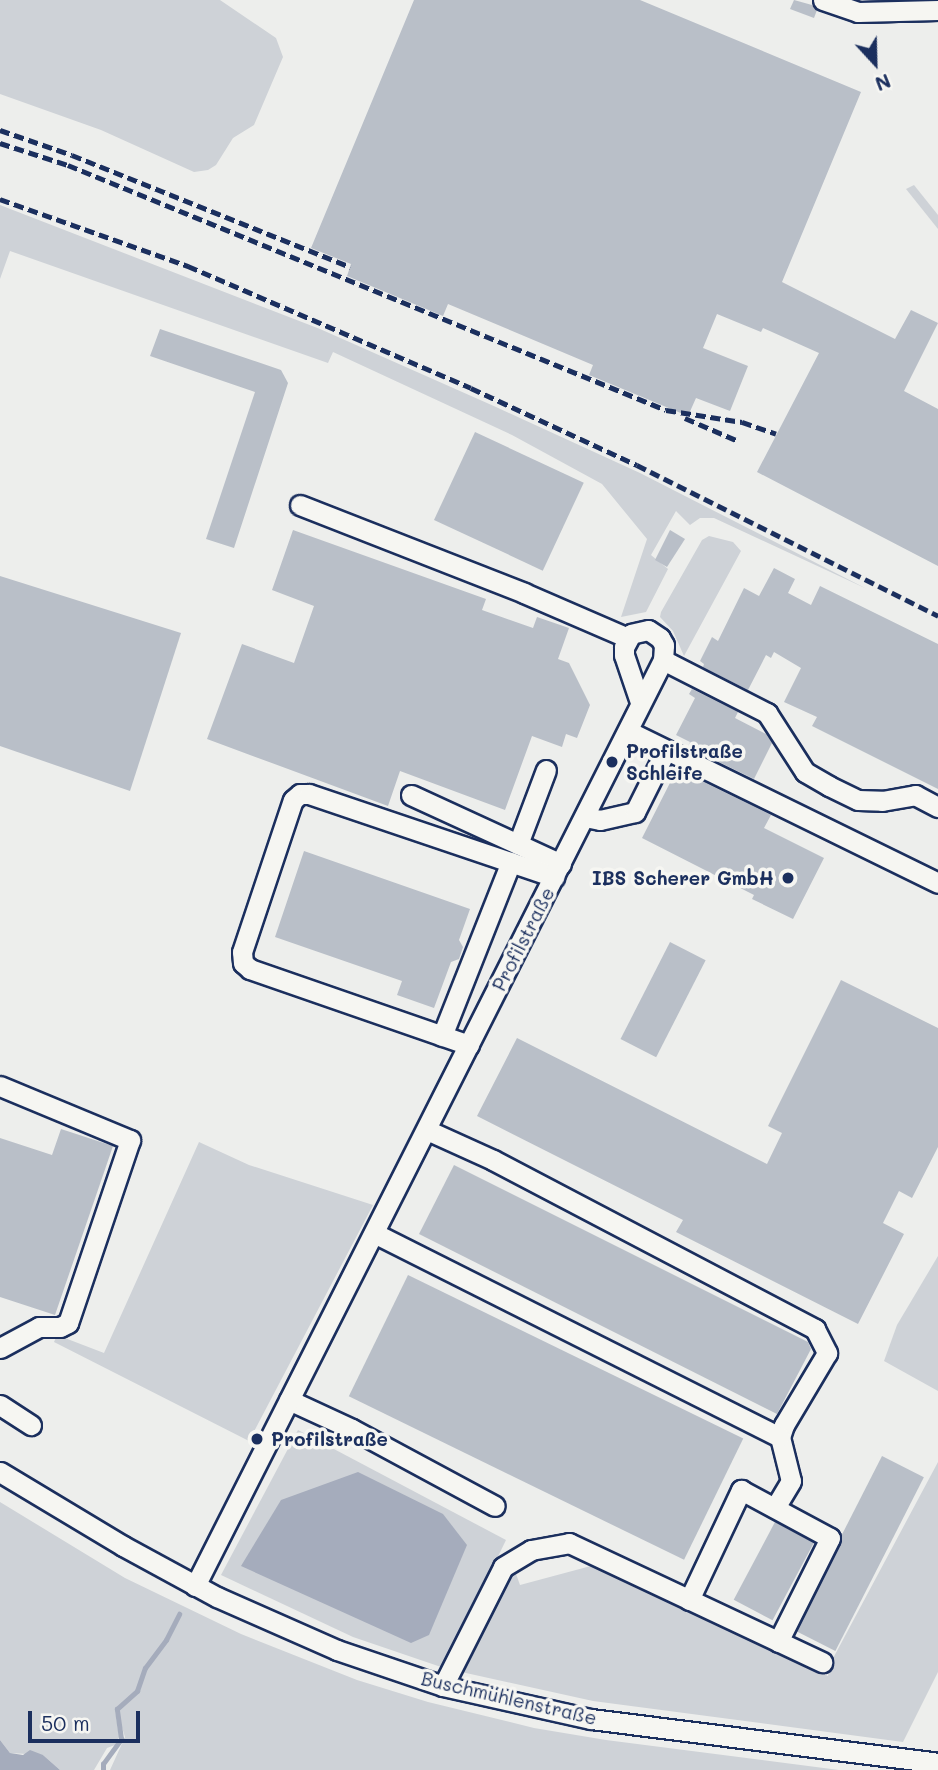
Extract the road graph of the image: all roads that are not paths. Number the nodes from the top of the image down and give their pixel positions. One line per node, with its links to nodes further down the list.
1 (823, 0): 2 (street)
2 (938, 10)
3 (300, 505): 4 (street)
4 (628, 638): 5 (street); 6 (street)
5 (663, 660): 6 (street, Profilstraße); 11 (street)
6 (640, 702): 7 (street, Profilstraße)
7 (628, 731): 8 (street); 12 (street, Profilstraße)
8 (666, 750): 12 (street); 15 (street)
9 (546, 770): 13 (street)
10 (411, 795): 13 (street)
11 (938, 807)
12 (585, 817): 14 (street, Profilstraße)
13 (515, 853): 14 (street); 16 (street); 16 (street)
14 (558, 871): 17 (street, Profilstraße)
15 (938, 883)
16 (442, 1036): 17 (street)
17 (469, 1045): 19 (street, Profilstraße)
18 (0, 1086): 21 (street)
19 (427, 1130): 20 (street, Profilstraße); 25 (street)
20 (374, 1233): 22 (street, Profilstraße); 25 (street)
21 (0, 1348)
22 (289, 1400): 27 (street); 29 (street, Profilstraße)
23 (0, 1405): 24 (street)
24 (31, 1425)
25 (780, 1437): 28 (street)
26 (0, 1472): 29 (street, Buschmühlenstraße)
27 (495, 1506)
28 (775, 1508): 30 (street); 31 (street)
29 (195, 1586): 33 (street, Buschmühlenstraße)
30 (689, 1600): 31 (street); 33 (street)
31 (778, 1642): 32 (street)
32 (822, 1662)
33 (443, 1686): 34 (street, Buschmühlenstraße)
34 (938, 1763)

